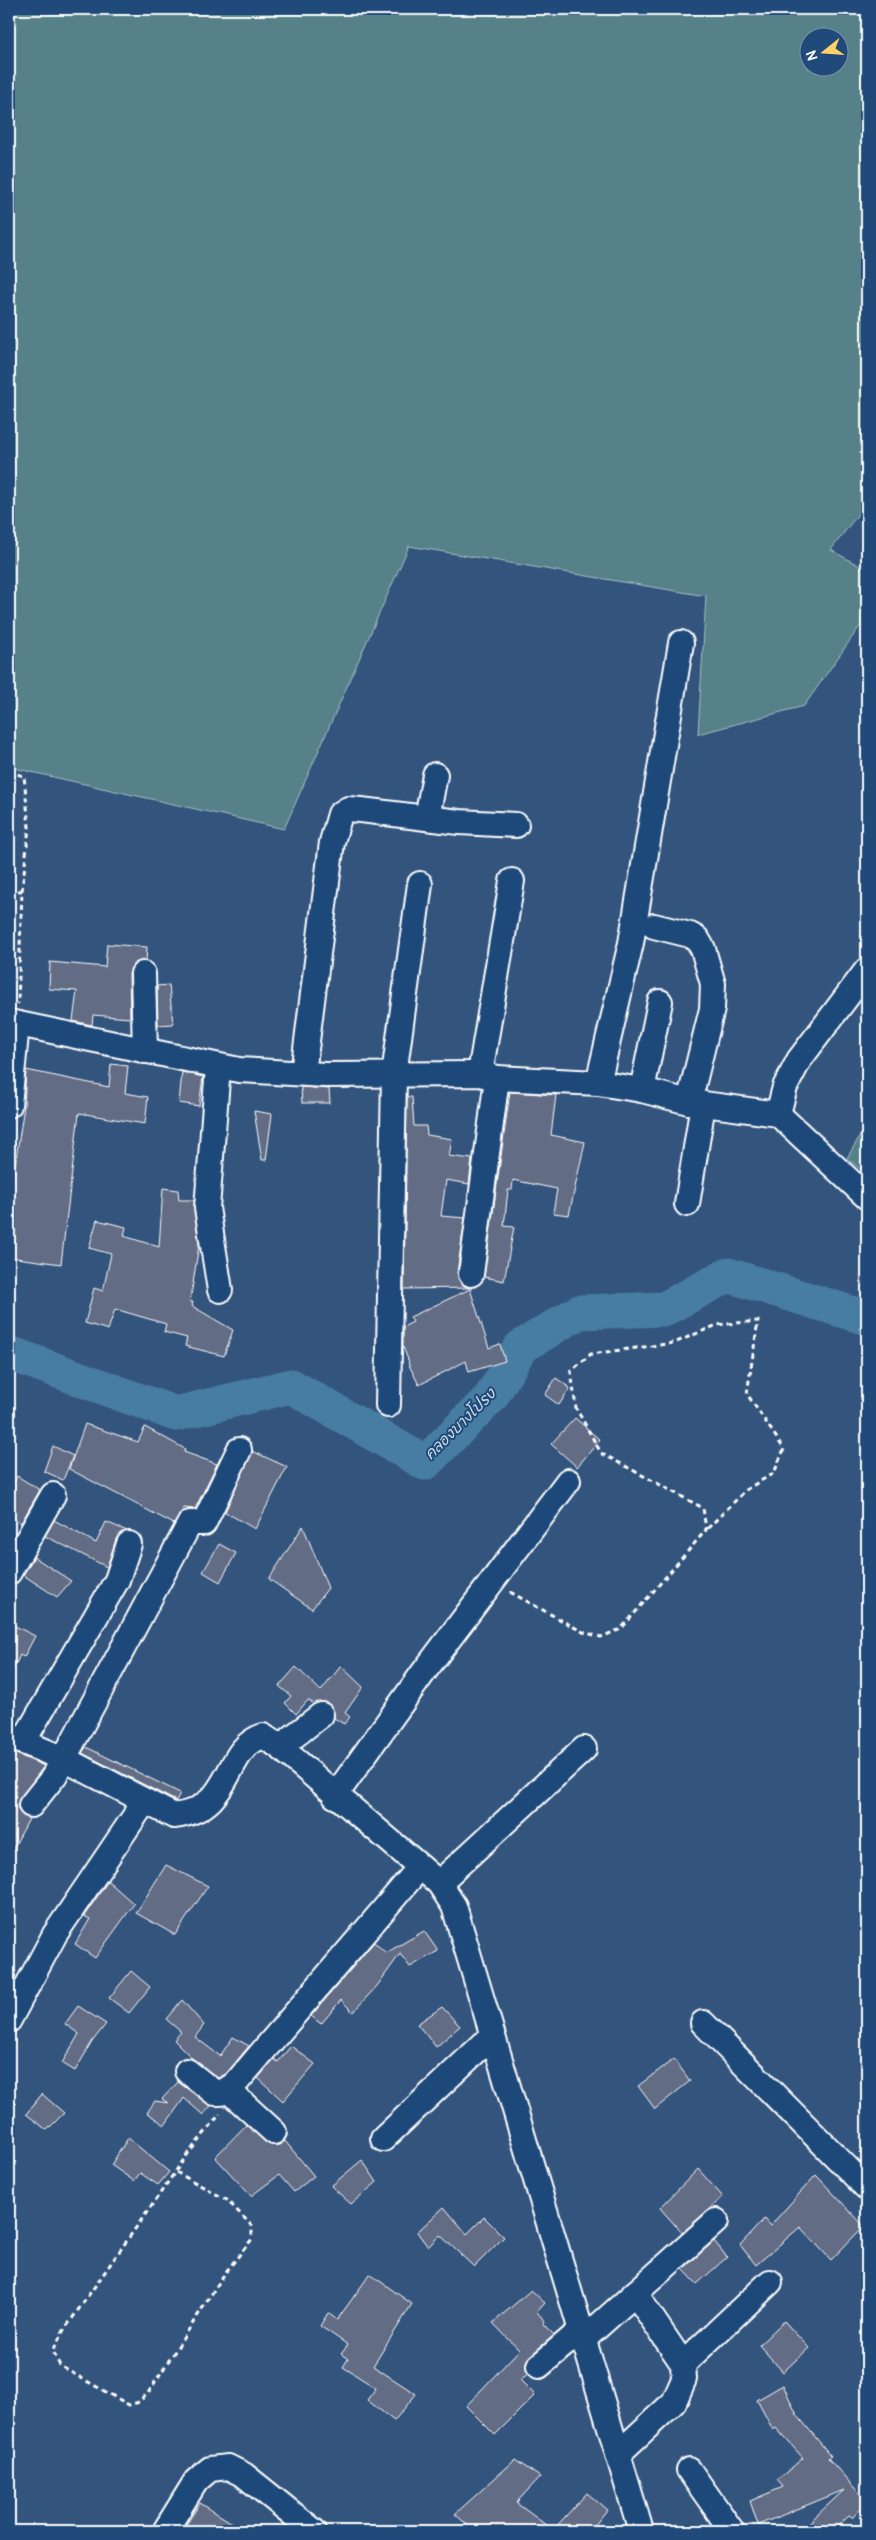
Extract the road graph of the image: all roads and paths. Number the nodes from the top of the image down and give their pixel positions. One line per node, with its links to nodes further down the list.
1 (681, 643): 20 (street)
2 (9, 772): 9 (path)
3 (435, 775): 4 (street)
4 (427, 818): 5 (street); 17 (street)
5 (516, 825)
6 (512, 881): 19 (street)
7 (420, 884): 18 (street)
8 (9, 890): 9 (path)
9 (22, 891): 14 (path)
10 (654, 926): 22 (street)
11 (867, 970): 24 (street)
12 (142, 974): 15 (street)
13 (660, 1002): 21 (street)
14 (13, 1023): 15 (street); 23 (street)
15 (144, 1051): 16 (street)
16 (229, 1069): 17 (street); 28 (street)
17 (303, 1073): 18 (street)
18 (394, 1075): 19 (street); 29 (street)
19 (489, 1076): 20 (street); 27 (street)
20 (598, 1083): 21 (street)
21 (642, 1090): 22 (street)
22 (696, 1103): 24 (street); 26 (street)
23 (9, 1105)
24 (778, 1114): 25 (street)
25 (867, 1198)
26 (687, 1204)
27 (471, 1274)
28 (220, 1290)
29 (388, 1405)
30 (239, 1450): 41 (street)
31 (568, 1481): 36 (street)
32 (53, 1495): 35 (street)
33 (706, 1530): 33 (path); 36 (path)
34 (129, 1544): 38 (street)
35 (9, 1572)
36 (492, 1583): 42 (street)
37 (321, 1715): 39 (street)
38 (16, 1739): 41 (street)
39 (280, 1747): 42 (street); 43 (street)
40 (584, 1749): 46 (street)
41 (64, 1759): 43 (street); 44 (street)
42 (335, 1796): 45 (street)
43 (145, 1801): 47 (street)
44 (31, 1805)
45 (420, 1867): 46 (street); 51 (street)
46 (439, 1883): 49 (street)
47 (9, 2020)
48 (703, 2023): 55 (street)
49 (492, 2036): 53 (street); 59 (street)
50 (187, 2071): 51 (street)
51 (224, 2091): 52 (street); 54 (path)
52 (274, 2132)
53 (383, 2139)
54 (176, 2172): 54 (path)
55 (866, 2185)
56 (716, 2221): 58 (street)
57 (770, 2282): 60 (street)
58 (635, 2293): 59 (street); 60 (street)
59 (582, 2335): 61 (street); 62 (street)
60 (683, 2364): 62 (street)
61 (539, 2366)
62 (618, 2454): 66 (street)
63 (689, 2470): 67 (street)
64 (165, 2531): 65 (street)
65 (314, 2531)
66 (641, 2531)
67 (732, 2531)

